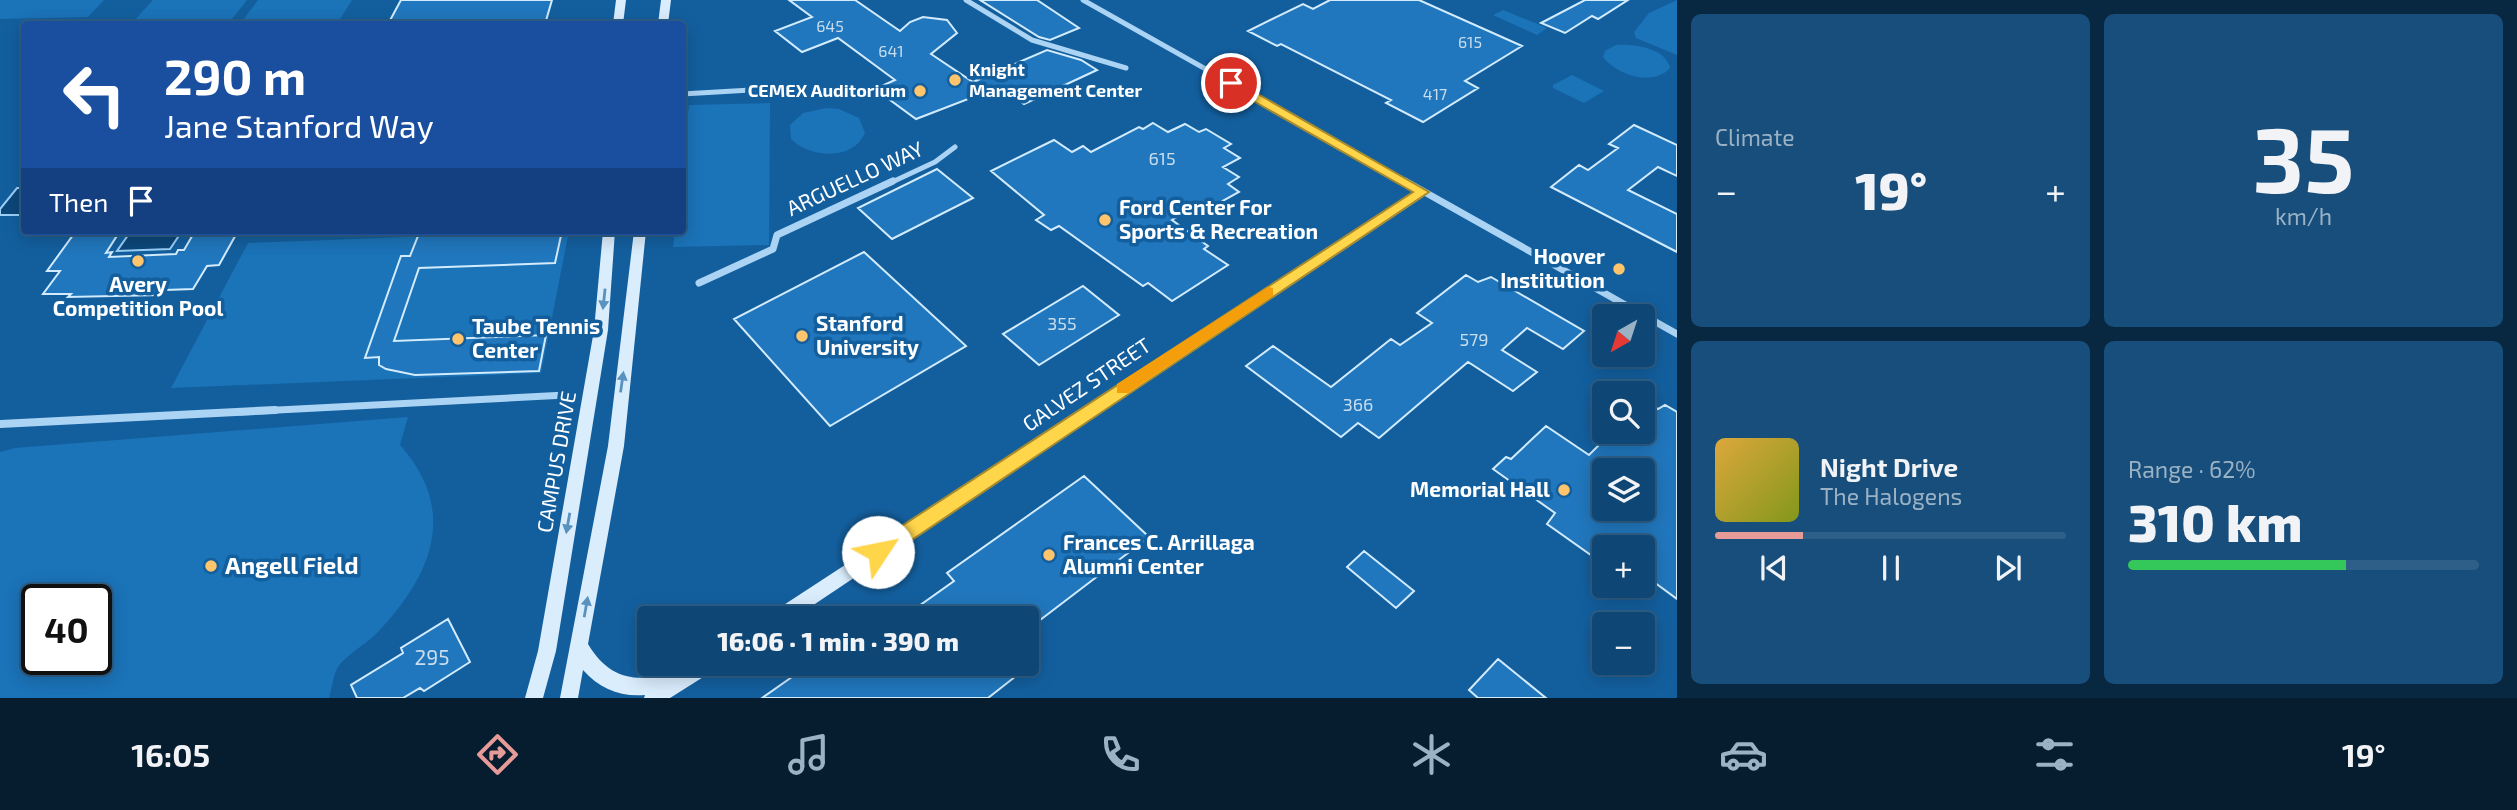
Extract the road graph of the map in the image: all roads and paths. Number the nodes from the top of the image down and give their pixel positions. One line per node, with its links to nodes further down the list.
1 (621, 0): 5 (street)
2 (666, 0): 6 (street)
3 (966, 0): 7 (street)
4 (1083, 0): 11 (street)
5 (618, 21)
6 (663, 21)
7 (1126, 68)
8 (767, 89): 9 (street)
9 (686, 94)
10 (956, 147): 14 (street, ARGUELLO WAY)
11 (1423, 192): 15 (street); 18 (street, GALVEZ STREET)
12 (609, 235): 22 (street, CAMPUS DRIVE, one-way to 22)
13 (640, 235): 19 (street, one-way to 13)
14 (699, 283)
15 (1677, 334)
16 (566, 396): 17 (street)
17 (0, 424)
18 (797, 606)
19 (579, 646): 21 (street); 23 (street)
20 (691, 676): 21 (street)
21 (687, 679): 24 (street); 25 (street)
22 (534, 698)
23 (569, 698)
24 (653, 698)
25 (667, 698)

